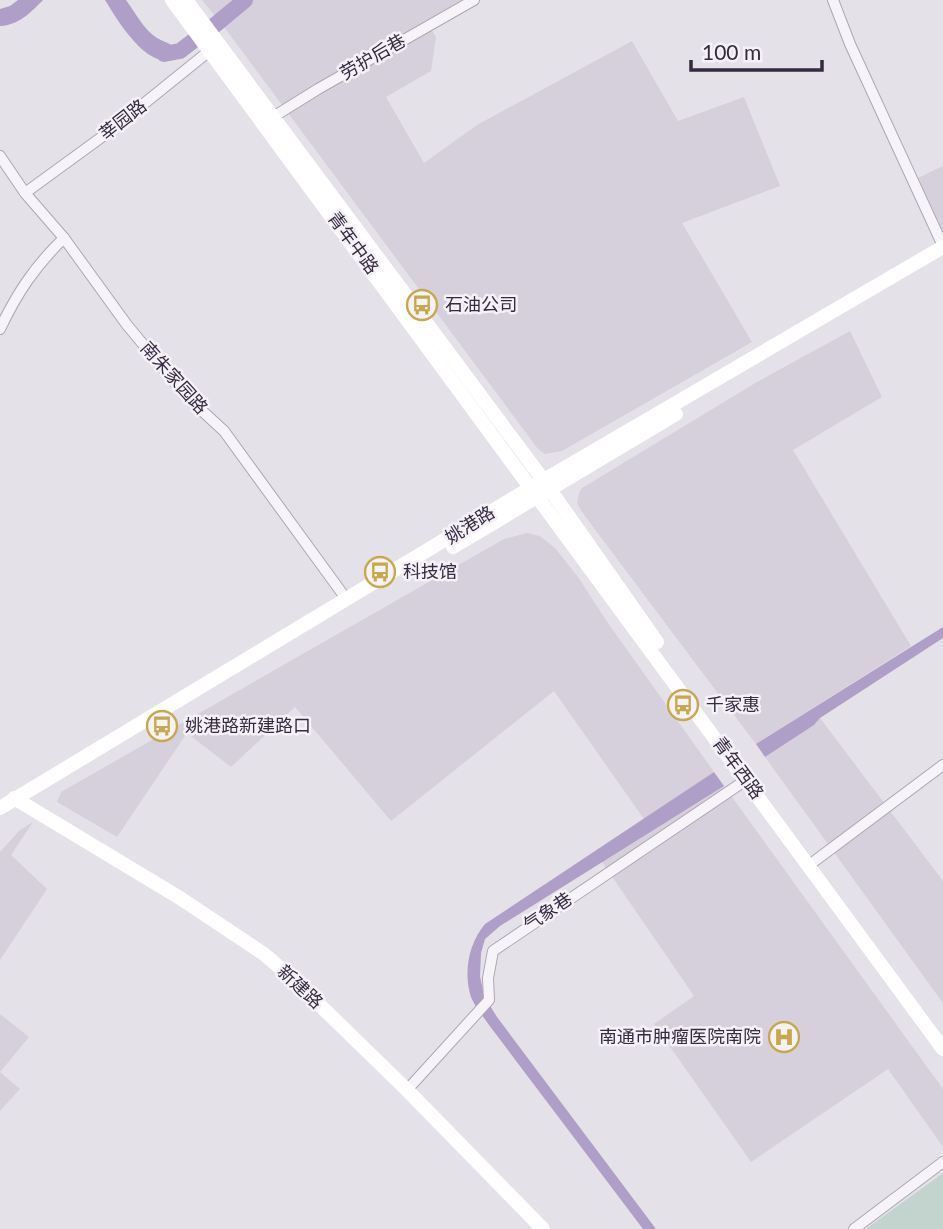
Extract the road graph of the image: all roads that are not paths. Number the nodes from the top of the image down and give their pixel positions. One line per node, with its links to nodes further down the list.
1 (172, 0): 5 (main road, 青年中路)
2 (186, 0): 5 (main road, 青年中路)
3 (474, 0): 6 (street, 劳护后巷)
4 (833, 0): 10 (street)
5 (214, 47): 6 (main road, 青年中路); 8 (street, 莘园路); 13 (main road, 青年中路)
6 (273, 117): 13 (main road, 青年中路)
7 (0, 156): 8 (street, 南朱家园路)
8 (25, 193): 9 (street, 南朱家园路)
9 (64, 238): 12 (street); 14 (street, 南朱家园路)
10 (943, 246): 13 (main road, 姚港路)
11 (943, 257): 13 (main road, 姚港路)
12 (0, 329)
13 (541, 489): 14 (main road, 姚港路); 16 (main road, 青年西路); 17 (main road, 姚港路); 20 (main road, 青年西路)
14 (347, 600): 17 (main road, 姚港路)
15 (943, 765): 20 (street)
16 (746, 780): 20 (main road, 青年西路); 23 (street, 气象巷)
17 (18, 800): 18 (main road, 姚港路); 19 (main road, 姚港路); 23 (main road, 新建路)
18 (0, 808)
19 (0, 818)
20 (812, 863): 21 (main road, 青年西路); 22 (main road, 青年西路)
21 (943, 1035)
22 (943, 1049)
23 (407, 1090): 25 (main road, 新建路)
24 (943, 1162): 26 (street)
25 (543, 1229)
26 (854, 1229)

